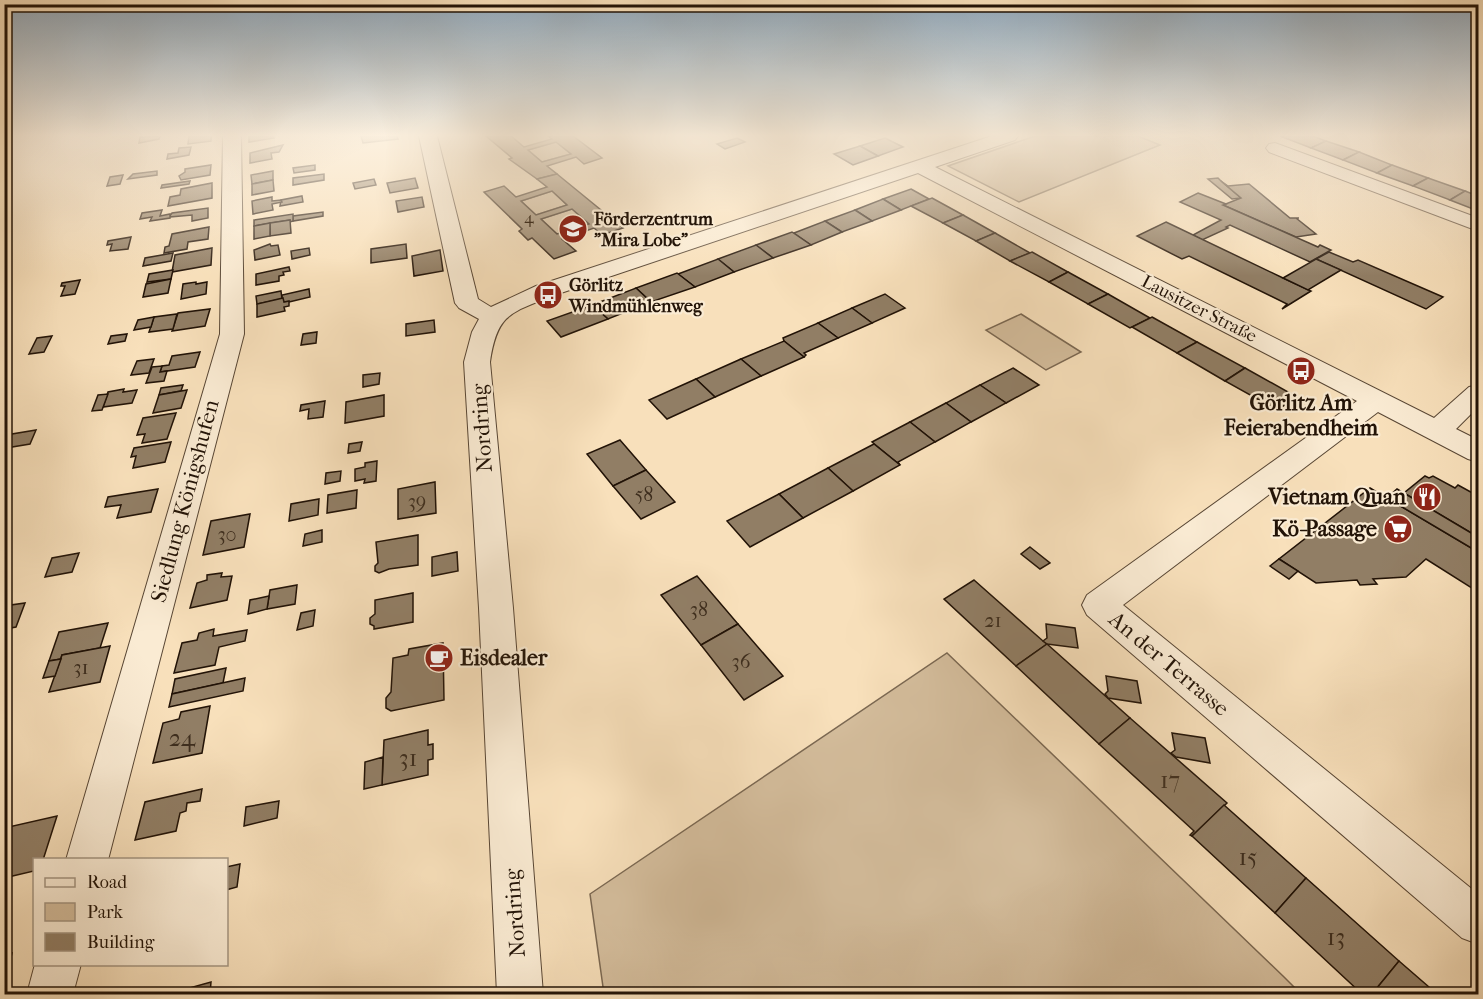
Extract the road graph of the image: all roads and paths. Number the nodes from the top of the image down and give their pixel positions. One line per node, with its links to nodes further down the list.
1 (232, 183): 12 (street, Siedlung Königshufen)
2 (439, 183): 7 (street)
3 (869, 183): 7 (street)
4 (952, 183): 9 (street, Lausitzer Straße)
5 (1367, 183): 6 (street)
6 (1479, 225)
7 (492, 317): 16 (street, Nordring)
8 (1479, 393): 10 (street)
9 (1377, 400): 10 (street, Lausitzer Straße); 13 (street, An der Terrasse)
10 (1437, 430): 11 (street, Lausitzer Straße)
11 (1479, 452)
12 (88, 858)
13 (1479, 922)
14 (57, 966): 15 (street)
15 (50, 994)
16 (520, 994)

